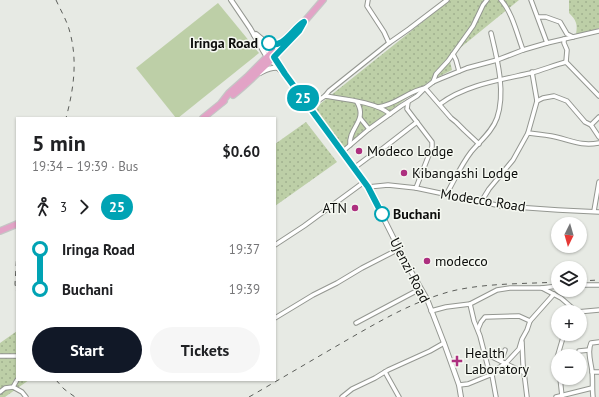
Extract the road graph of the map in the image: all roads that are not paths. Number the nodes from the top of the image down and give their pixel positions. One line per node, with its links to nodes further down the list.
1 (231, 0): 10 (street, Ujenzi Road)
2 (324, 0): 9 (highway)
3 (368, 0): 16 (street)
4 (447, 0): 16 (street)
5 (487, 0): 19 (street)
6 (501, 0): 18 (street)
7 (531, 0): 8 (street)
8 (538, 18): 13 (street); 17 (street)
9 (304, 22): 15 (highway); 20 (highway)
10 (250, 28): 15 (street); 20 (street, Ujenzi Road)
11 (599, 31): 13 (street)
12 (491, 32): 21 (street)
13 (573, 37): 14 (street)
14 (564, 39): 17 (street); 22 (street)
15 (283, 42): 20 (highway)
16 (389, 43): 31 (street)
17 (547, 43): 18 (street)
18 (523, 50): 21 (street)
19 (453, 54): 24 (street); 29 (street)
20 (271, 57): 23 (street, Ujenzi Road); 26 (highway); 27 (street, Ujenzi Road); 34 (highway)
21 (497, 60): 24 (street); 28 (street)
22 (566, 62): 25 (street); 32 (street)
23 (278, 68): 26 (street); 27 (street, Ujenzi Road)
24 (459, 71): 29 (street)
25 (532, 72): 28 (street); 33 (street)
26 (256, 74): 34 (highway)
27 (285, 74): 39 (street, Ujenzi Road)
28 (500, 80): 37 (street); 52 (street)
29 (434, 82): 30 (street)
30 (425, 88): 36 (street); 37 (street); 40 (street)
31 (325, 96): 35 (street); 39 (street)
32 (599, 96)
33 (537, 101): 47 (street); 49 (street)
34 (222, 102): 43 (highway)
35 (357, 102): 40 (street); 45 (street)
36 (408, 102): 38 (street); 41 (street)
37 (440, 104): 52 (street)
38 (401, 106): 41 (street); 42 (street)
39 (310, 107): 54 (street, Ujenzi Road)
40 (378, 107): 42 (street)
41 (408, 109): 46 (street)
42 (390, 114): 48 (street)
43 (204, 117)
44 (599, 117): 47 (street)
45 (360, 118): 48 (street); 53 (street)
46 (417, 122): 55 (street); 59 (street)
47 (591, 126): 50 (street)
48 (369, 129): 53 (street)
49 (528, 133): 51 (street); 61 (street)
50 (599, 137)
51 (599, 143)
52 (479, 144): 60 (street)
53 (350, 146): 54 (street)
54 (342, 152): 55 (street, Ujenzi Road)
55 (354, 168): 56 (street, Ujenzi Road)
56 (364, 182): 58 (street, Ujenzi Road); 66 (street)
57 (599, 182): 62 (street)
58 (368, 187): 59 (street, Modecco Road); 67 (street, Ujenzi Road)
59 (416, 188): 60 (street, Modecco Road)
60 (446, 195): 61 (street, Modecco Road)
61 (481, 202): 62 (street, Modecco Road)
62 (594, 212): 63 (street, Modecco Road)
63 (599, 212)
64 (16, 224): 65 (highway)
65 (0, 231)
66 (276, 244)
67 (399, 249): 72 (street, Ujenzi Road); 81 (street)
68 (587, 285): 69 (street)
69 (599, 285)
70 (551, 287): 71 (street)
71 (542, 288): 73 (street); 76 (street)
72 (420, 289): 79 (street, Ujenzi Road); 83 (street)
73 (551, 292)
74 (551, 297): 82 (street)
75 (559, 297): 77 (street)
76 (470, 304): 79 (street); 84 (street)
77 (569, 305)
78 (599, 310): 80 (street)
79 (431, 311): 87 (street, Ujenzi Road)
80 (587, 311)
81 (276, 317)
82 (530, 321): 84 (street); 85 (street)
83 (356, 324)
84 (478, 329): 90 (street)
85 (522, 340): 93 (street); 97 (street)
86 (599, 342): 89 (street)
87 (444, 343): 94 (street); 101 (street, Ujenzi Road)
88 (505, 350): 93 (street)
89 (589, 350): 95 (street)
90 (484, 353): 93 (street); 98 (street)
91 (0, 356): 92 (street)
92 (16, 356)
93 (503, 362): 97 (street); 98 (street)
94 (385, 372): 109 (street); 110 (street)
95 (592, 372): 96 (street); 105 (street)
96 (599, 372)
97 (525, 373): 113 (street)
98 (491, 375): 101 (street); 112 (street)
99 (17, 381): 103 (street)
100 (0, 385): 104 (street)
101 (459, 385): 111 (street, Ujenzi Road)
102 (561, 385): 107 (street)
103 (13, 387): 104 (street); 108 (street)
104 (5, 388): 106 (street)
105 (592, 388): 107 (street); 115 (street)
106 (0, 392)
107 (562, 396): 114 (street)
108 (26, 397)
109 (342, 397)
110 (399, 397)
111 (461, 397)
112 (496, 397)
113 (527, 397)
114 (556, 397)
115 (594, 397)

